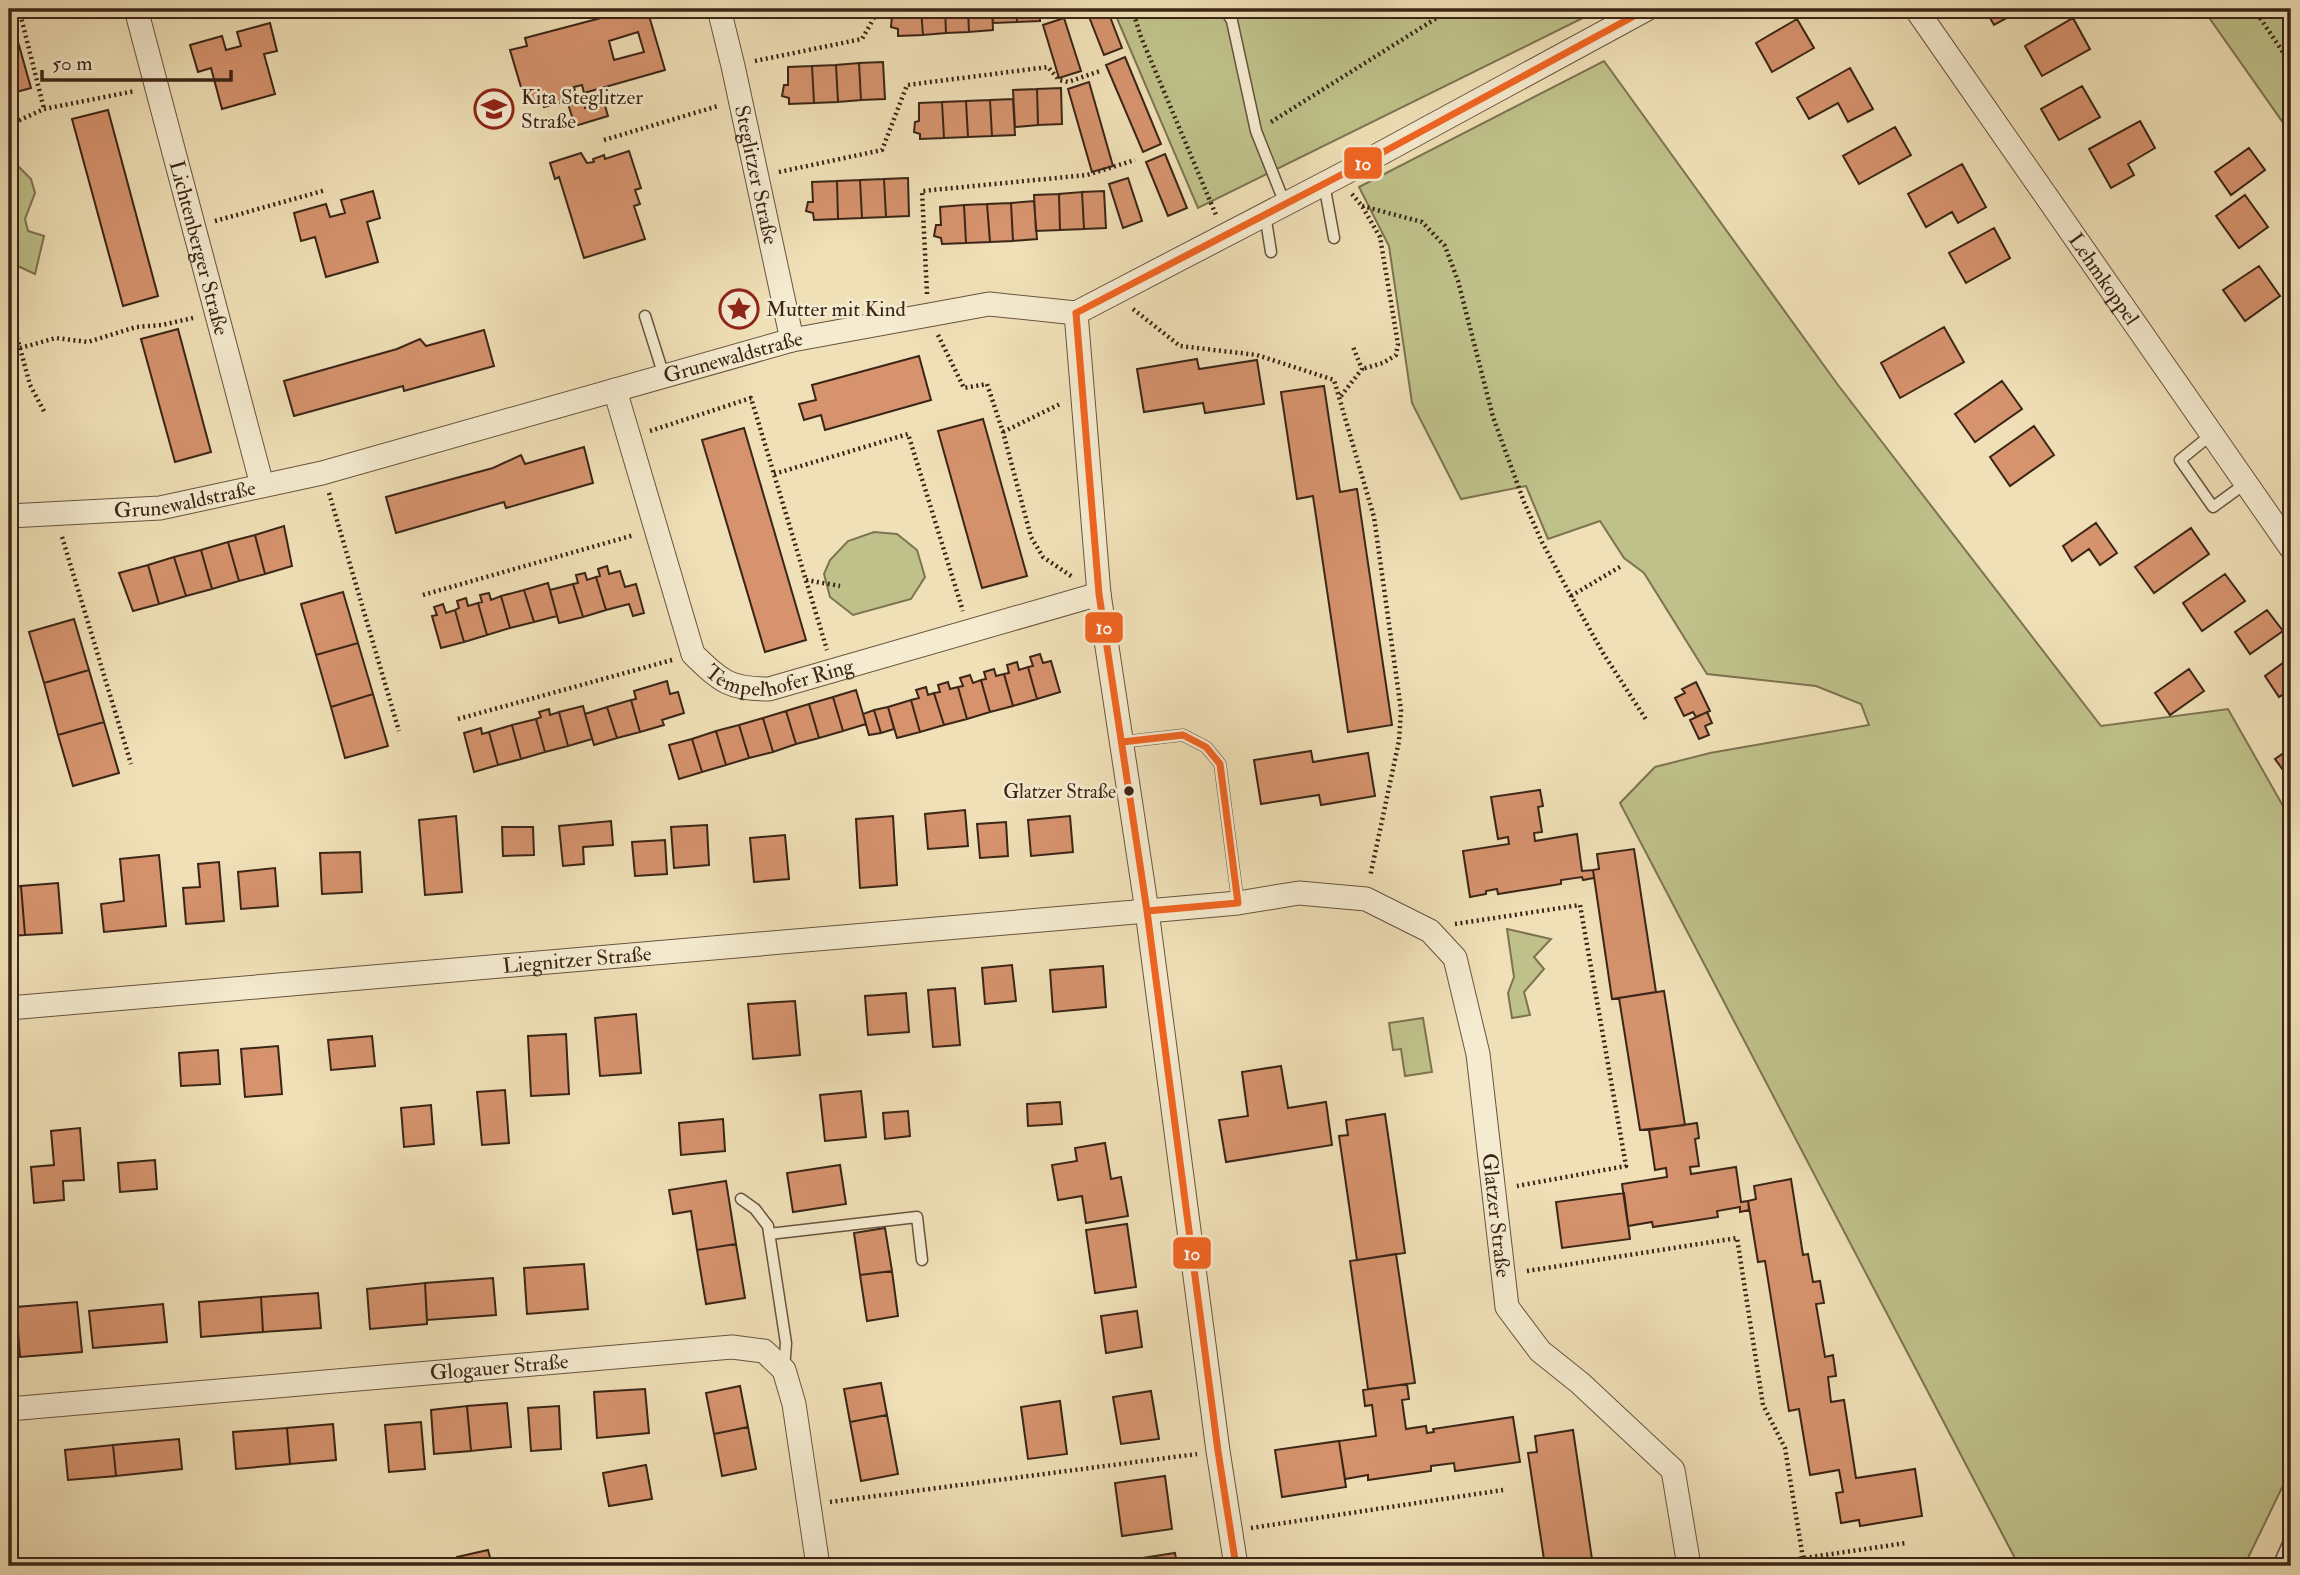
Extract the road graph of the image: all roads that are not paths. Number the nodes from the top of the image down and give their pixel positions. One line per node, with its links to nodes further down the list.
1 (136, 9): 17 (street, Lichtenberger Straße)
2 (719, 9): 12 (street, Steglitzer Straße)
3 (1225, 9): 7 (lane)
4 (1647, 9): 6 (street)
5 (1916, 9): 15 (street, Lehmkoppel)
6 (1324, 184): 7 (street); 8 (lane)
7 (1275, 209): 9 (lane); 10 (street)
8 (1334, 238)
9 (1271, 252)
10 (1076, 313): 12 (street, Grunewaldstraße); 20 (street)
11 (645, 316): 13 (lane)
12 (792, 340): 13 (street, Grunewaldstraße)
13 (664, 376): 14 (street, Grunewaldstraße)
14 (615, 390): 17 (street, Grunewaldstraße); 20 (street, Tempelhofer Ring)
15 (2212, 434): 16 (street, Lehmkoppel); 16 (lane)
16 (2246, 483): 19 (street, Lehmkoppel)
17 (262, 485): 18 (street, Grunewaldstraße)
18 (9, 516)
19 (2291, 548)
20 (1099, 594): 21 (street)
21 (1122, 742): 22 (lane); 23 (street)
22 (1238, 902): 23 (street, Glatzer Straße); 33 (street, Glatzer Straße)
23 (1147, 911): 24 (street, Liegnitzer Straße); 32 (street)
24 (9, 1008)
25 (741, 1199): 26 (lane)
26 (769, 1234): 27 (lane); 28 (lane)
27 (922, 1260)
28 (784, 1370): 29 (street, Glogauer Straße); 31 (street)
29 (9, 1409)
30 (2291, 1537): 34 (lane)
31 (818, 1566)
32 (1236, 1566)
33 (1689, 1566)
34 (2278, 1566)

